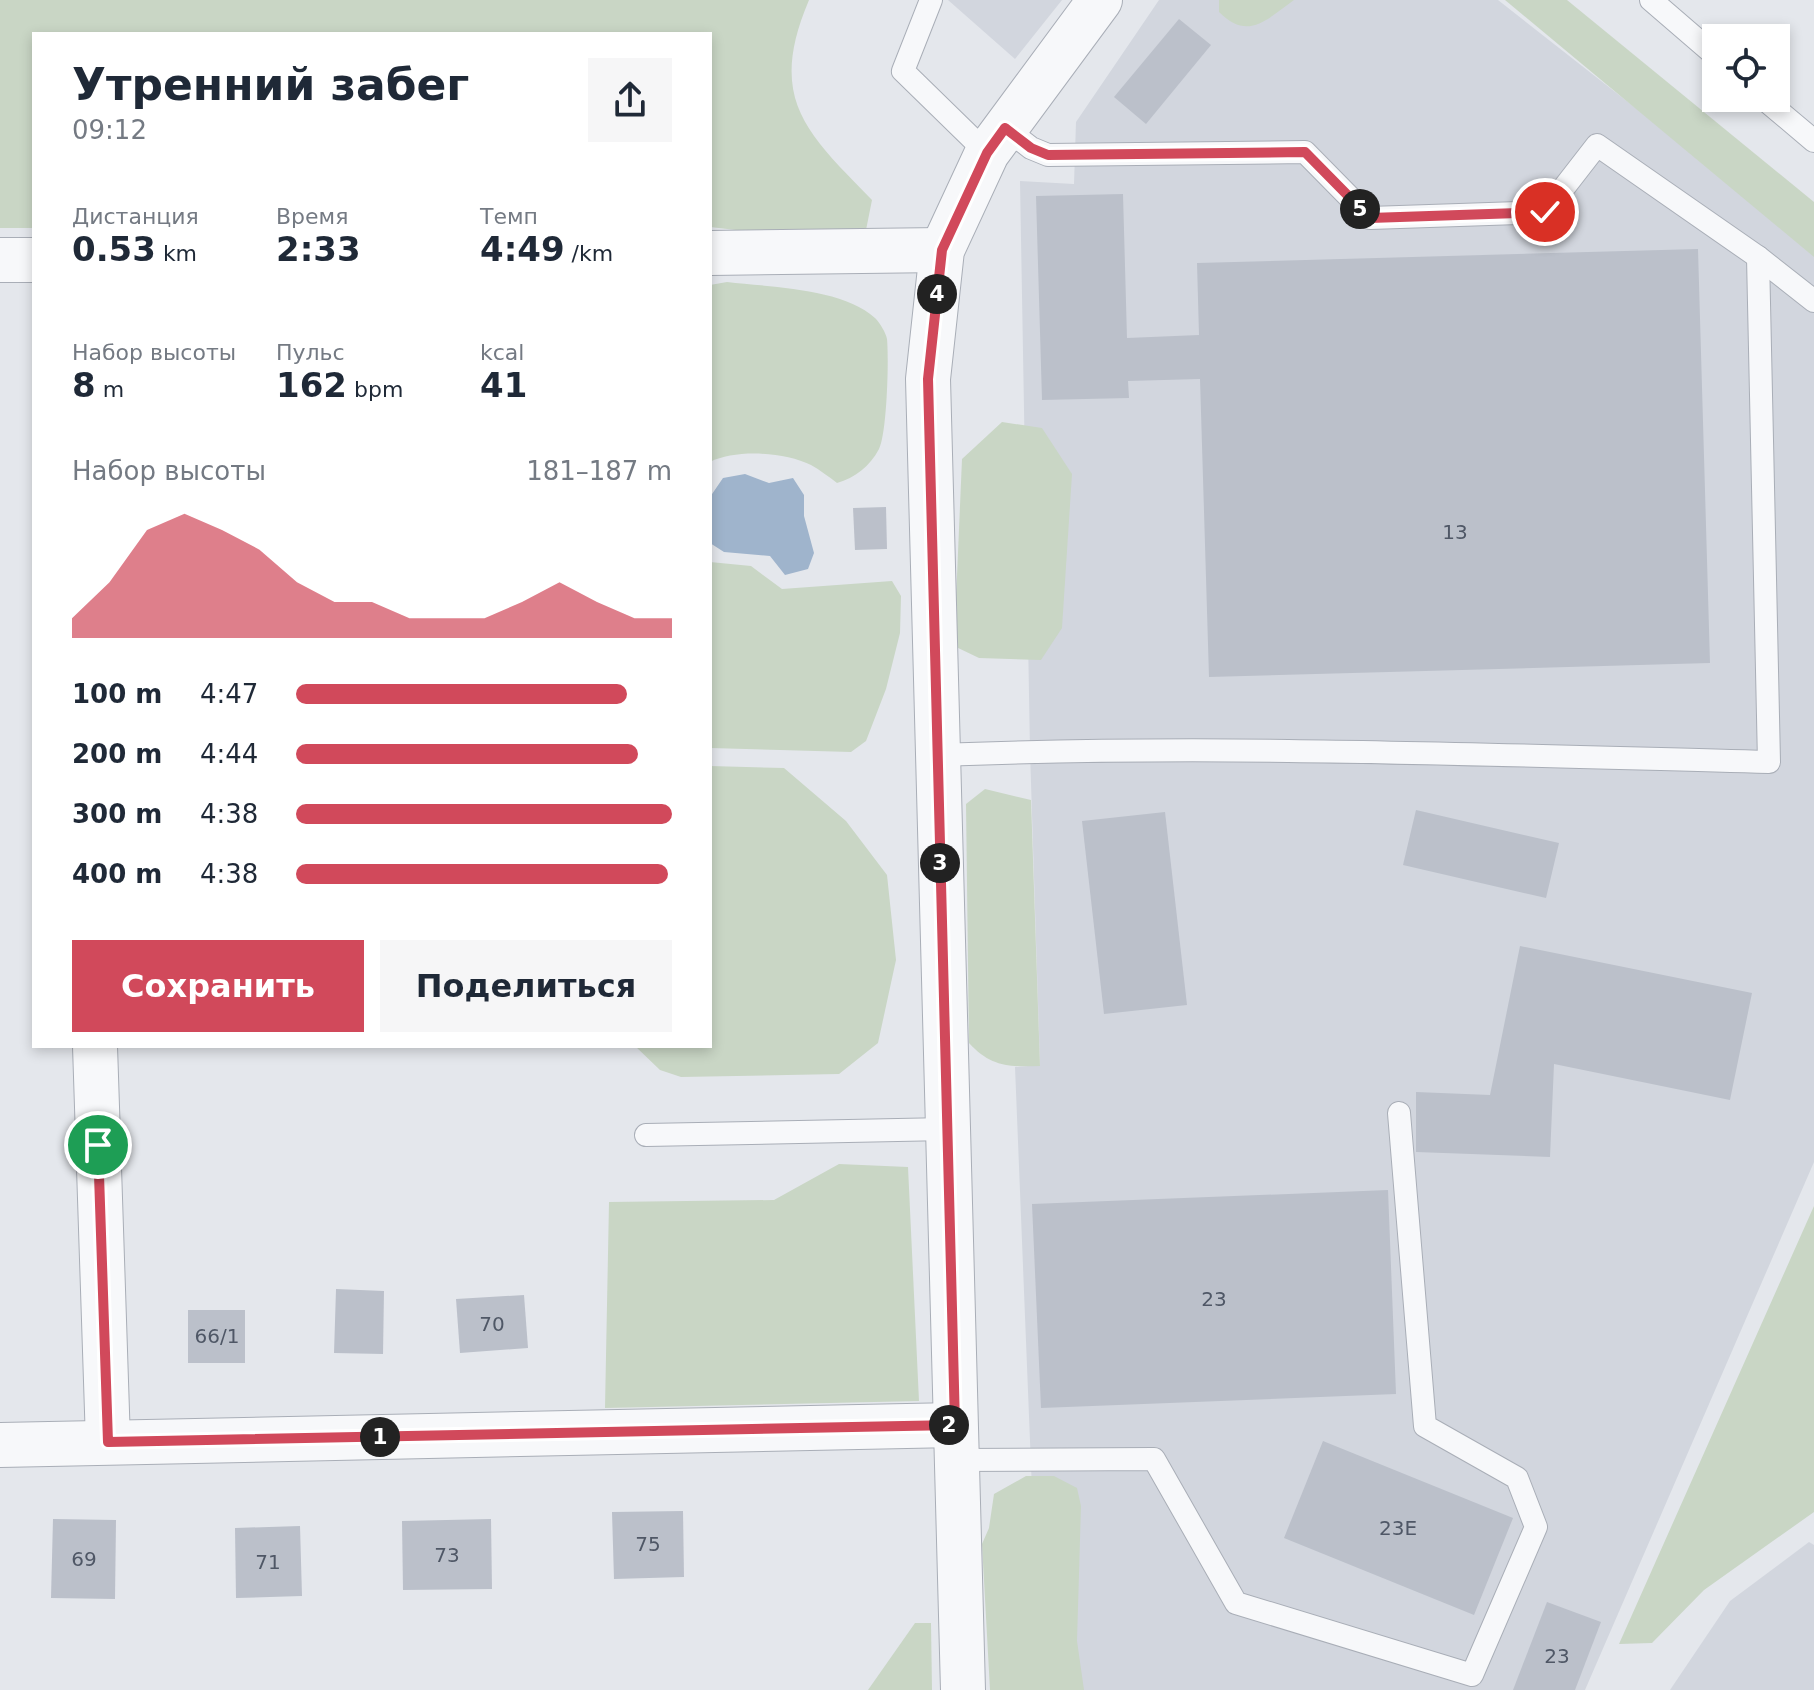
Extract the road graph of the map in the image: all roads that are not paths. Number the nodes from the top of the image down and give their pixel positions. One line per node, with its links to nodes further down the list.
1 (931, 0): 6 (lane)
2 (1100, 0): 6 (street)
3 (1651, 0): 4 (lane)
4 (1702, 44)
5 (1780, 112): 7 (lane)
6 (996, 141): 8 (street); 10 (lane)
7 (1814, 141)
8 (942, 250): 9 (street); 14 (street)
9 (712, 253)
10 (1758, 257): 13 (lane); 14 (lane)
11 (0, 260): 12 (street)
12 (32, 260)
13 (1814, 301)
14 (937, 755): 17 (street)
15 (95, 1048): 19 (street)
16 (1399, 1113): 20 (lane)
17 (947, 1129): 18 (lane); 20 (street)
18 (646, 1135)
19 (108, 1442): 20 (street); 21 (street)
20 (956, 1442): 22 (street)
21 (0, 1445)
22 (963, 1690)

